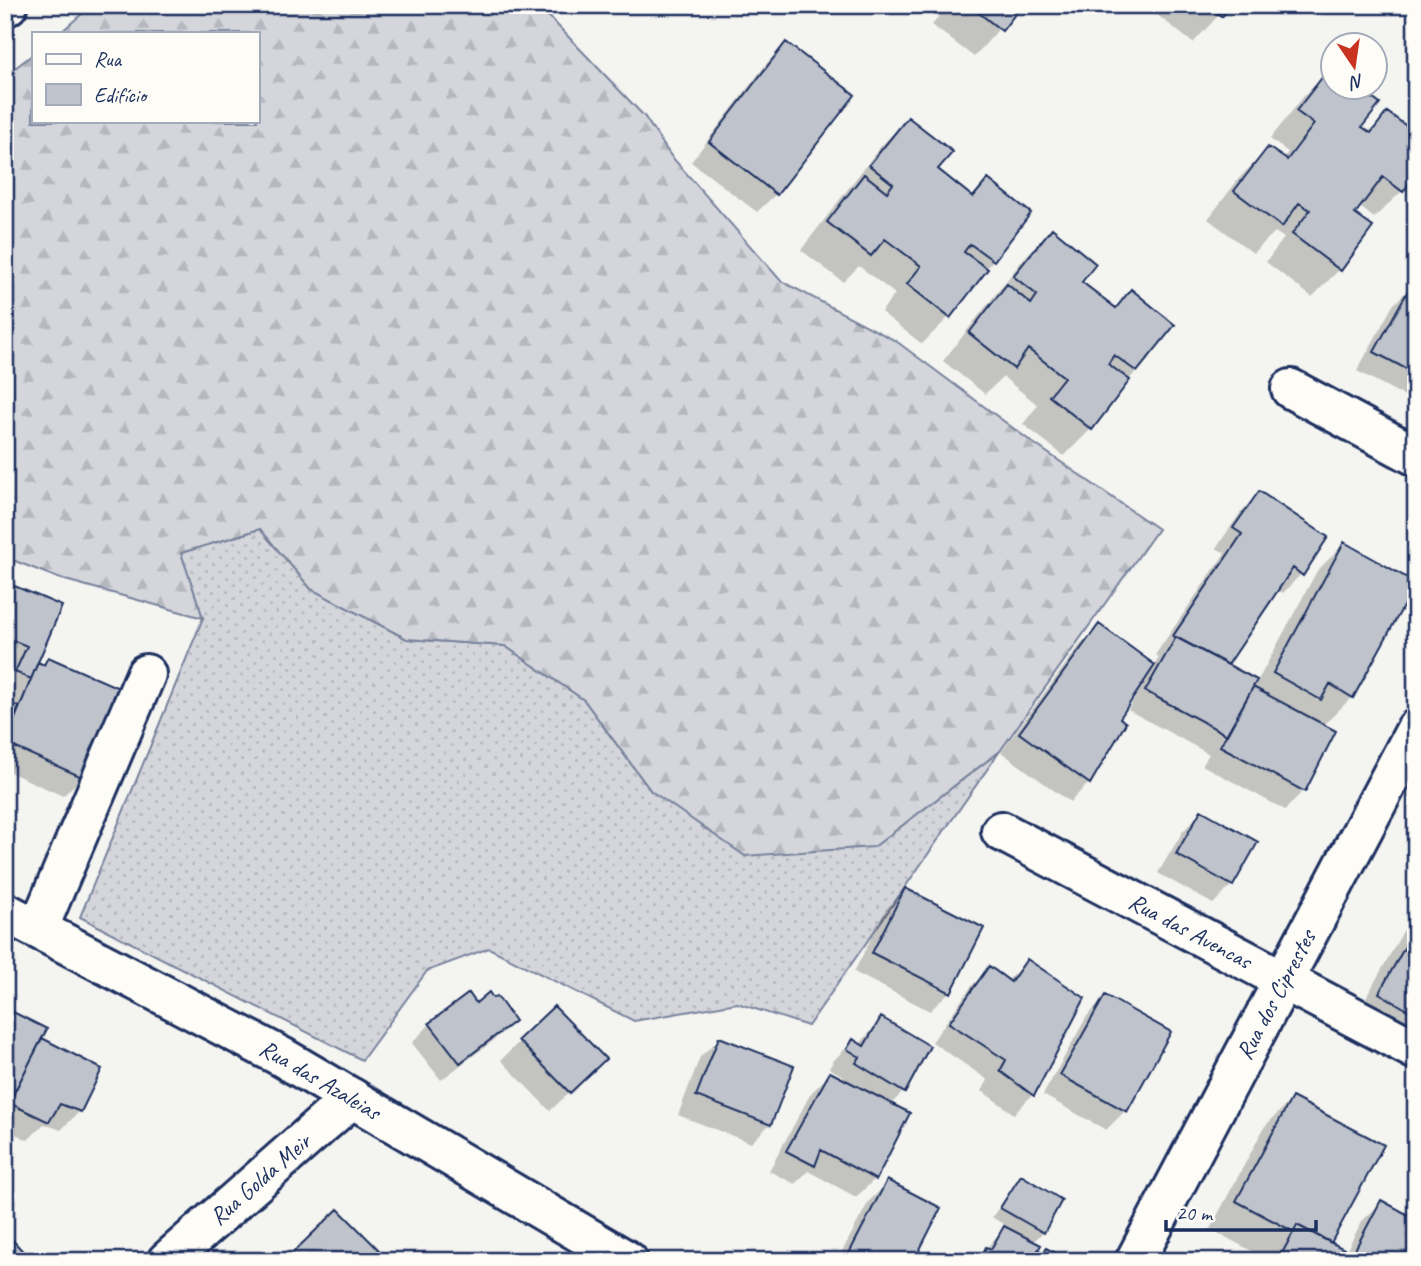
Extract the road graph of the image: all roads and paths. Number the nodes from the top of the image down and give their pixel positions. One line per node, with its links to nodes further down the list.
1 (1292, 389): 2 (street)
2 (1416, 456)
3 (146, 674): 6 (street)
4 (1416, 729): 7 (street, Rua dos Ciprestes)
5 (1001, 831): 7 (street, Rua das Avencas)
6 (22, 920): 9 (street, Rua das Azaleias)
7 (1283, 980): 8 (street, Rua das Avencas); 12 (street, Rua dos Ciprestes)
8 (1416, 1050)
9 (352, 1098): 10 (street, Rua Golda Meir); 11 (street, Rua das Azaleias)
10 (167, 1261)
11 (628, 1261)
12 (1135, 1261)

